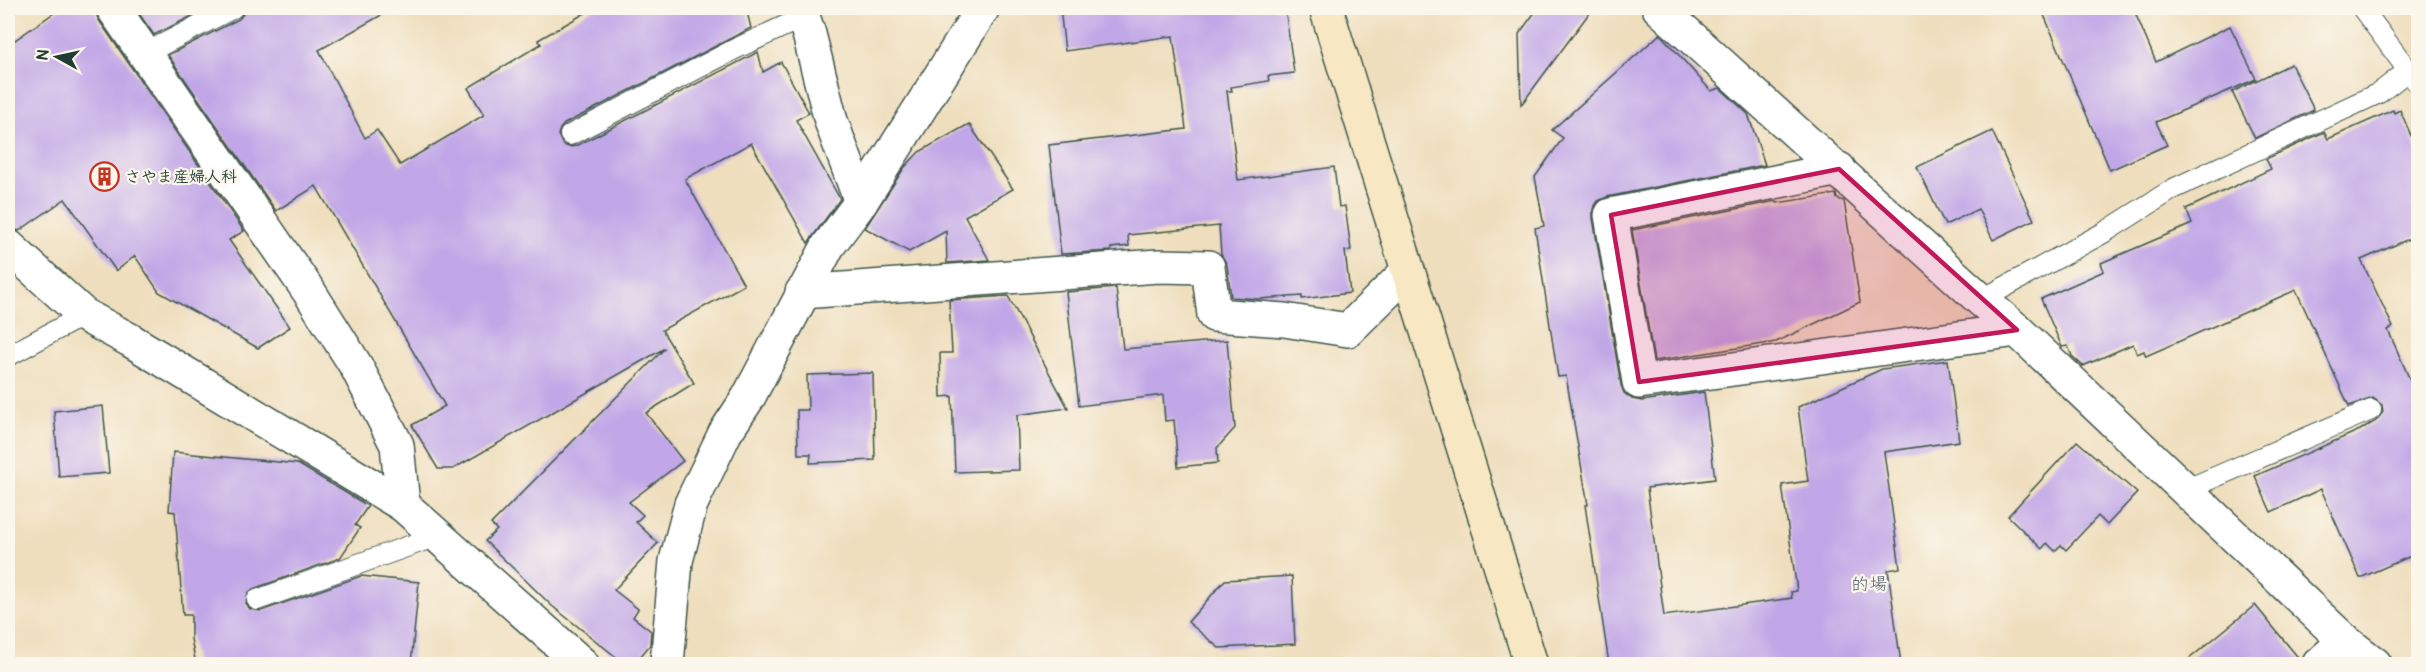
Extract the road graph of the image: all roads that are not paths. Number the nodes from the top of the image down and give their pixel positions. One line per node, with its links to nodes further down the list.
1 (113, 8): 8 (street)
2 (233, 8): 8 (lane)
3 (982, 8): 12 (street)
4 (1326, 8): 14 (street)
5 (1659, 8): 11 (street)
6 (2362, 8): 9 (lane)
7 (802, 12): 10 (lane); 12 (street)
8 (144, 54): 22 (street)
9 (2414, 77): 16 (lane)
10 (570, 135)
11 (1839, 169): 16 (street); 18 (street)
12 (861, 202): 15 (street)
13 (8, 246): 17 (street)
14 (1407, 272): 15 (street); 28 (street)
15 (802, 292): 27 (street)
16 (1981, 300): 18 (street)
17 (84, 315): 19 (lane); 22 (street)
18 (2017, 330): 21 (street)
19 (8, 356)
20 (2371, 410): 21 (lane)
21 (2185, 490): 25 (street)
22 (403, 505): 23 (street)
23 (437, 536): 24 (lane); 26 (street)
24 (257, 600)
25 (2345, 640): 29 (street); 30 (street)
26 (582, 664)
27 (667, 664)
28 (1531, 664)
29 (2319, 664)
30 (2375, 664)

